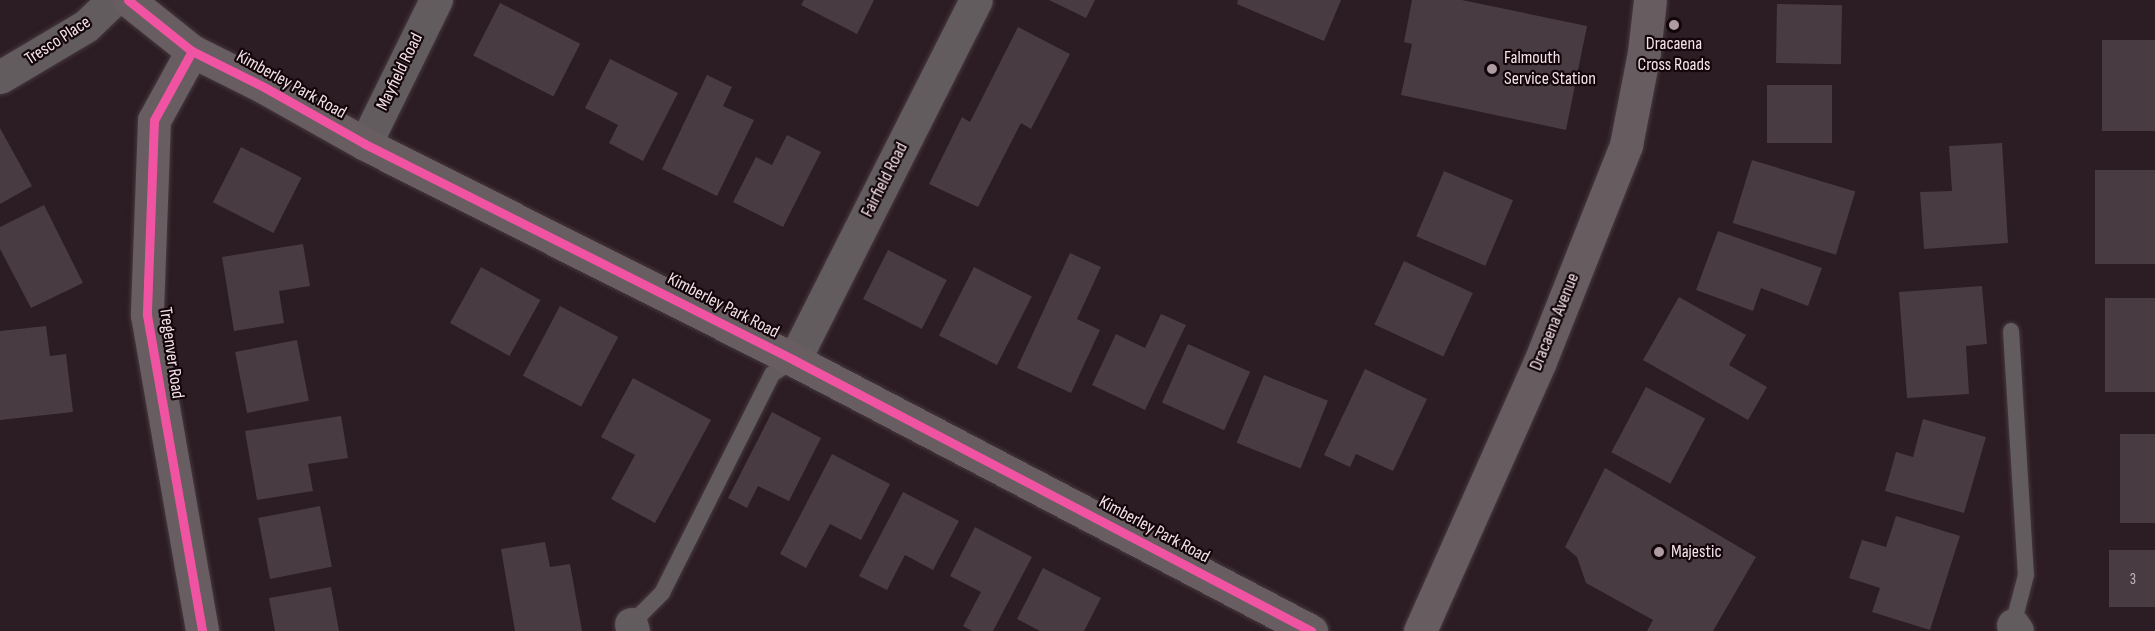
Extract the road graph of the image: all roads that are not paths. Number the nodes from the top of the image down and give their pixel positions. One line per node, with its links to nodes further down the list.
1 (113, 0): 7 (street, Tresco Place)
2 (128, 0): 6 (street, Kimberley Park Road)
3 (435, 0): 8 (street, Mayfield Road)
4 (976, 0): 10 (street, Fairfield Road)
5 (1650, 0): 15 (main road, Dracaena Avenue)
6 (192, 51): 8 (street, Kimberley Park Road); 13 (street, Tregenver Road)
7 (0, 77)
8 (365, 144): 10 (street, Kimberley Park Road)
9 (2011, 331): 12 (lane)
10 (794, 360): 11 (lane); 14 (street, Kimberley Park Road)
11 (632, 628)
12 (2015, 628)
13 (202, 631)
14 (1311, 631)
15 (1420, 631)

